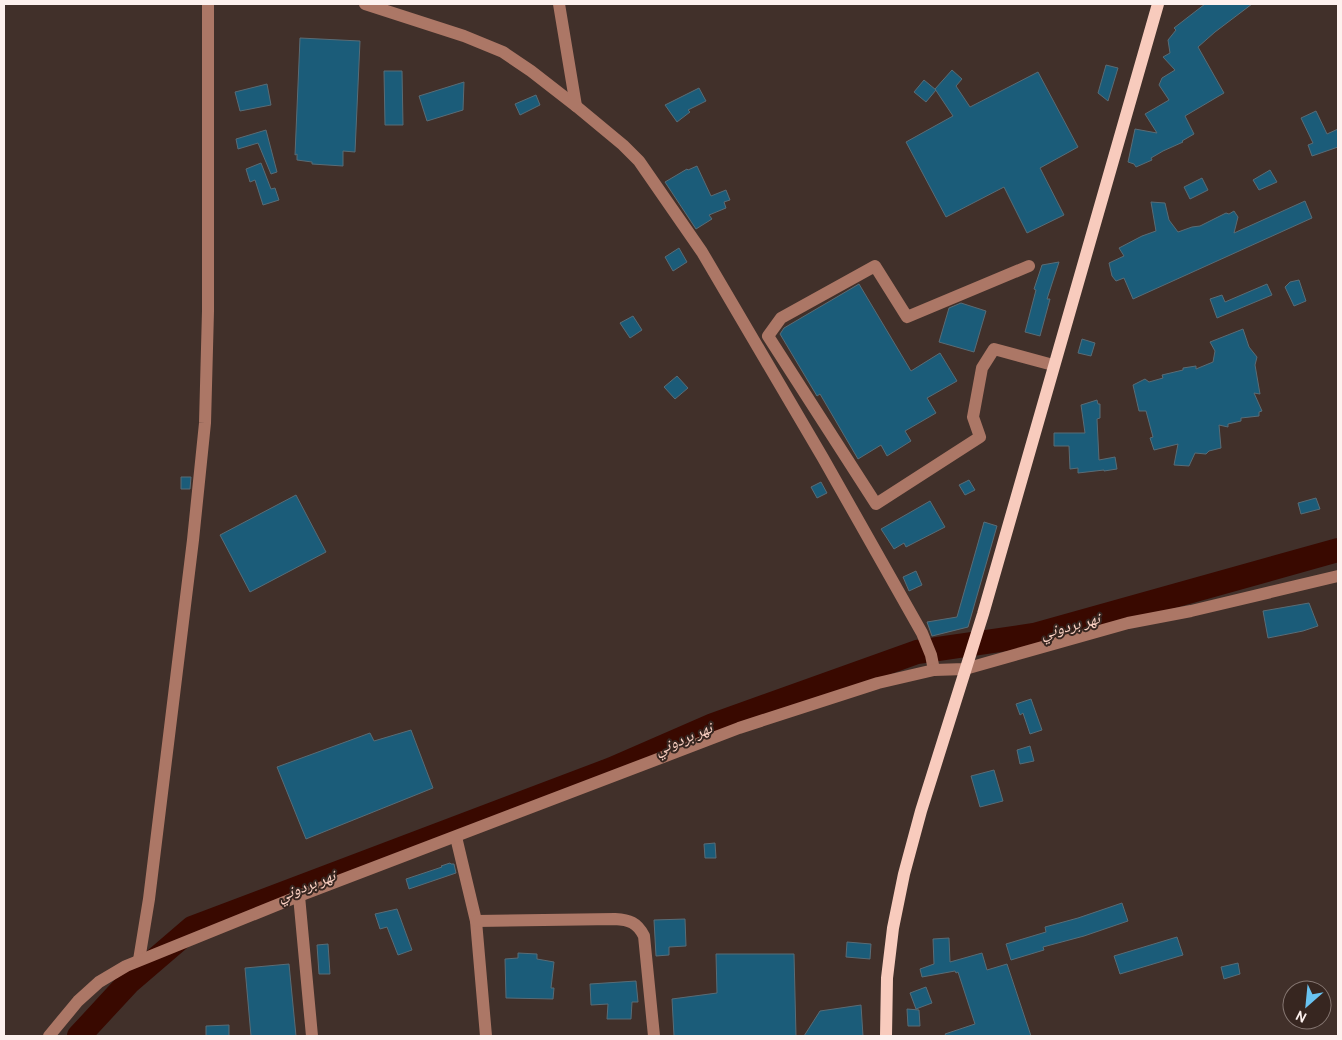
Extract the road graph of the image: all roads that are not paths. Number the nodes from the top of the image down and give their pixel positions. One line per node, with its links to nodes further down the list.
1 (208, 4): 14 (street)
2 (365, 4): 5 (street)
3 (559, 4): 5 (street)
4 (1158, 4): 7 (main road)
5 (576, 106): 10 (street)
6 (1030, 266): 7 (street)
7 (1054, 365): 9 (main road)
8 (1338, 576): 9 (street)
9 (965, 669): 10 (street); 19 (main road)
10 (934, 670): 11 (street)
11 (456, 837): 12 (street); 13 (street)
12 (298, 896): 14 (street); 16 (street)
13 (476, 921): 17 (street); 18 (street)
14 (139, 960): 15 (street)
15 (50, 1036)
16 (312, 1036)
17 (486, 1036)
18 (654, 1036)
19 (886, 1036)

